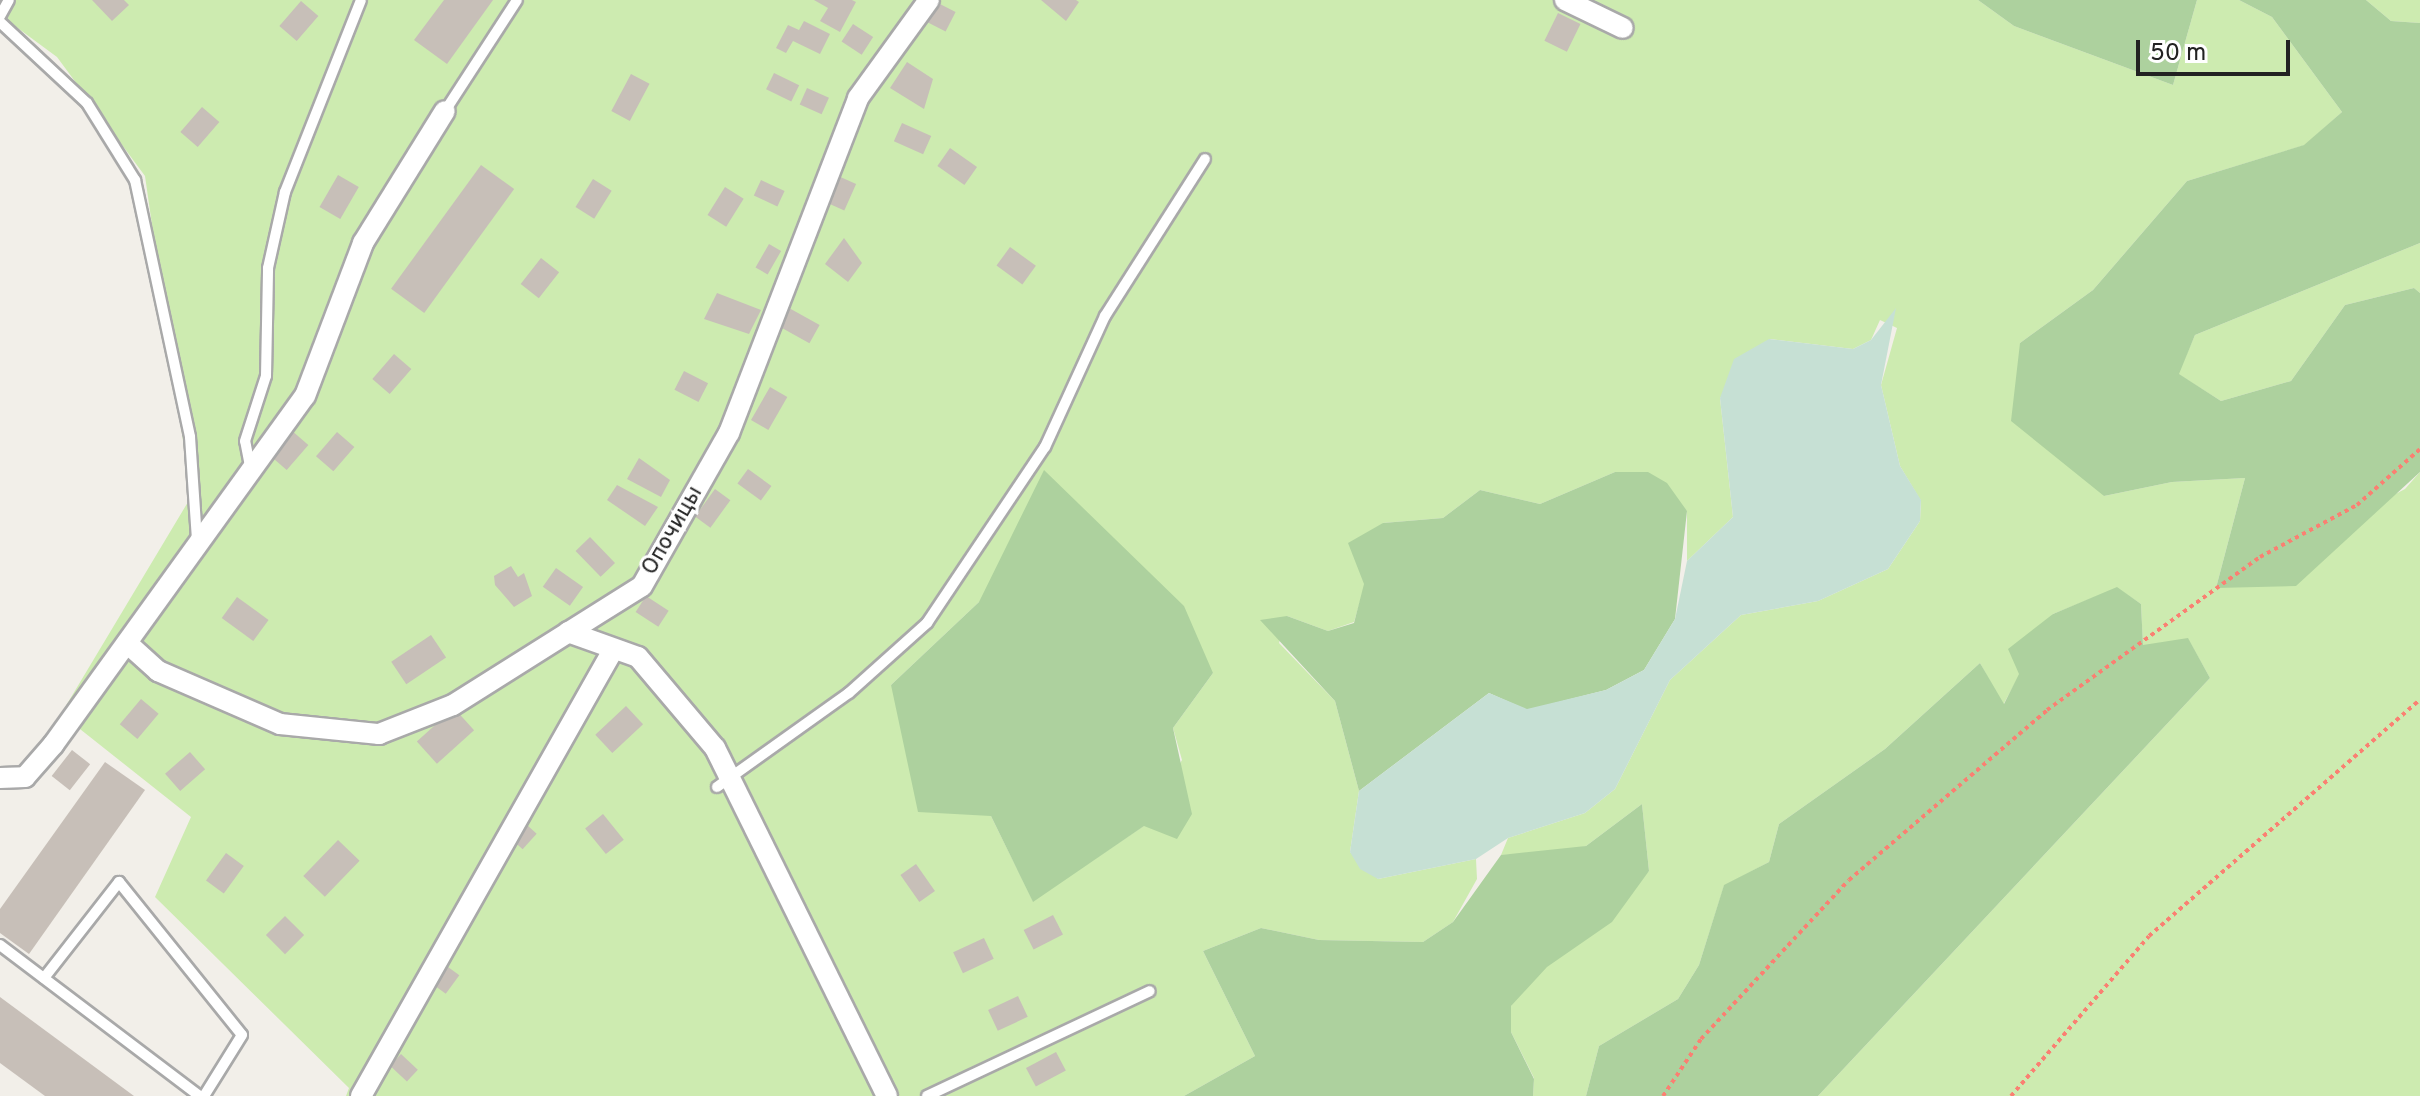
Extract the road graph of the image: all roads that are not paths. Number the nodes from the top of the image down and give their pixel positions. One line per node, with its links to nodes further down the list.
1 (9, 0): 6 (lane)
2 (361, 0): 11 (lane)
3 (517, 0): 9 (lane)
4 (929, 0): 13 (street, Опочицы)
5 (1565, 0): 8 (street)
6 (0, 16)
7 (0, 22): 12 (lane)
8 (1623, 28)
9 (445, 111): 11 (street)
10 (1205, 159): 17 (lane)
11 (250, 466): 12 (street)
12 (197, 540): 14 (street)
13 (568, 632): 14 (street, Опочицы); 15 (street)
14 (127, 643): 16 (street)
15 (613, 650): 17 (street); 22 (street)
16 (0, 778)
17 (724, 783): 23 (street)
18 (0, 945): 19 (lane)
19 (44, 978): 21 (lane); 21 (lane)
20 (1150, 991): 24 (lane)
21 (202, 1096)
22 (361, 1096)
23 (887, 1096)
24 (927, 1096)

